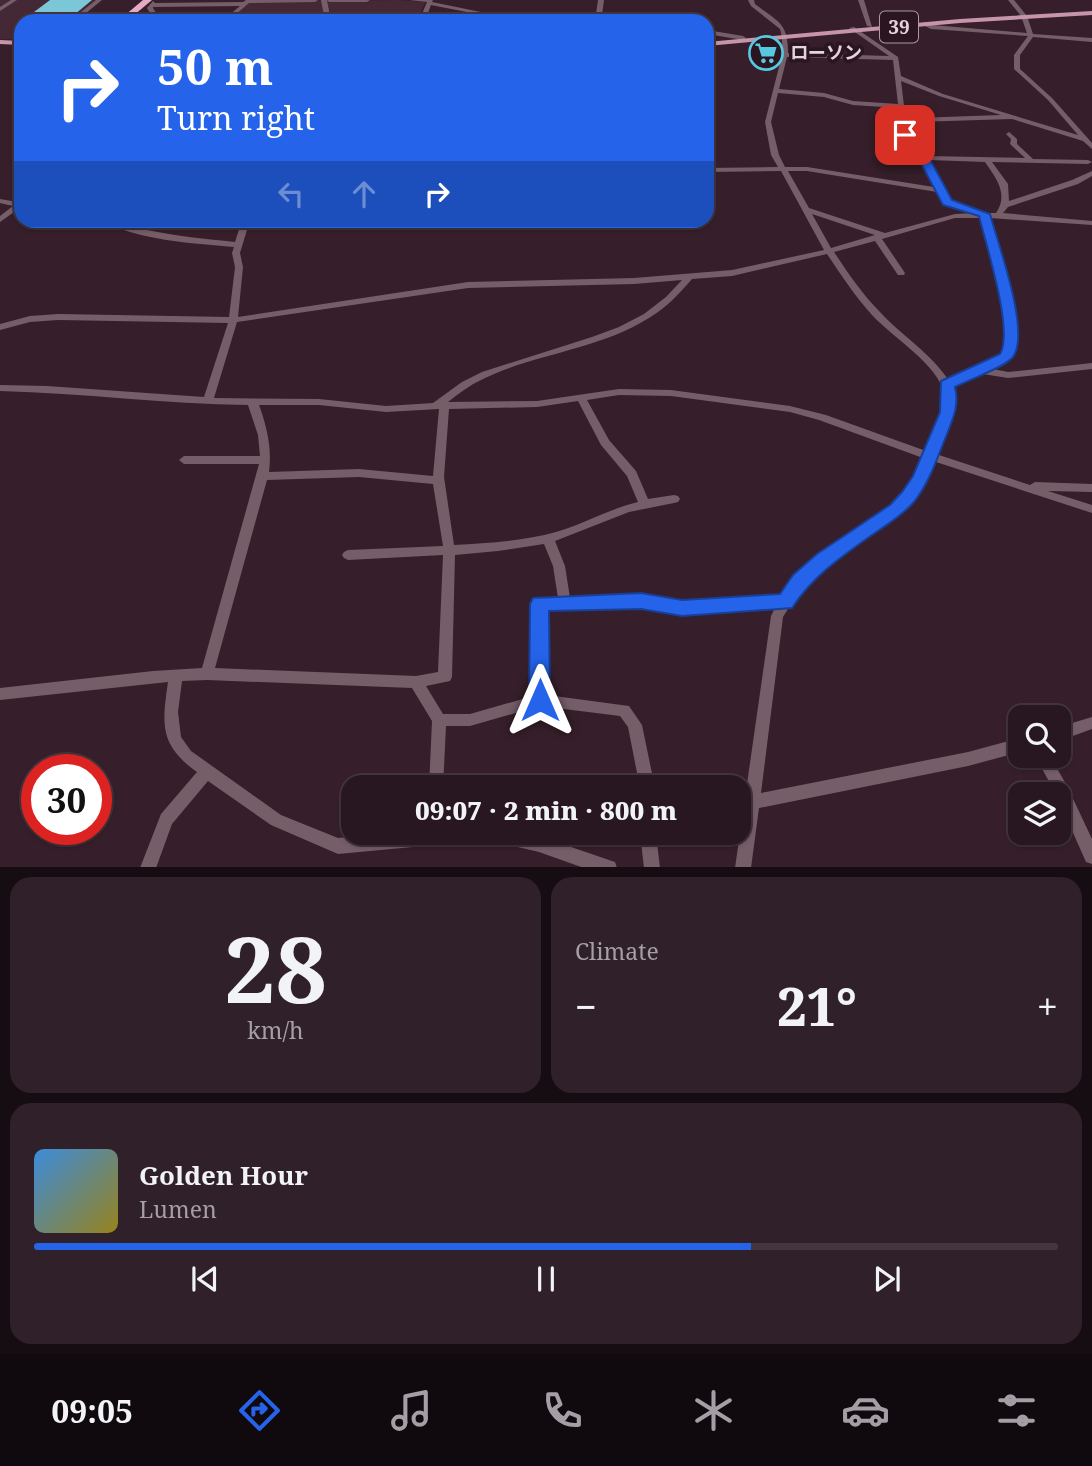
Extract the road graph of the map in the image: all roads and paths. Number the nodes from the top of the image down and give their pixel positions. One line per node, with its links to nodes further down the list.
1 (14, 0): 16 (street)
2 (99, 0): 18 (street)
3 (139, 0): 19 (highway)
4 (157, 0): 14 (street)
5 (315, 0): 13 (street)
6 (327, 0): 7 (street)
7 (368, 0)
8 (412, 0): 12 (street)
9 (751, 0): 27 (street)
10 (861, 0): 25 (street)
11 (1011, 0): 23 (street)
12 (430, 1): 22 (street)
13 (247, 2): 15 (street); 21 (street)
14 (149, 3): 15 (street); 20 (highway)
15 (181, 3)
16 (0, 9)
17 (1092, 11): 23 (main road, 39)
18 (81, 14)
19 (122, 14)
20 (132, 14)
21 (233, 14)
22 (489, 14)
23 (1023, 15): 24 (main road, 39); 25 (main road, 39); 28 (street)
24 (924, 24): 26 (main road, 39); 28 (street)
25 (870, 26): 26 (main road, 39)
26 (854, 29): 27 (main road, 39); 33 (street)
27 (784, 36): 29 (main road, 39); 30 (main road, 39); 32 (street)
28 (1031, 36): 31 (street); 40 (street)
29 (714, 38)
30 (714, 38)
31 (1092, 40)
32 (785, 55): 33 (street); 35 (street)
33 (896, 58): 34 (street)
34 (897, 77): 36 (street); 37 (street)
35 (775, 91): 36 (street); 46 (street)
36 (901, 106): 38 (street)
37 (1013, 117): 38 (street); 40 (street)
38 (914, 120): 43 (street)
39 (1009, 134): 45 (street)
40 (1084, 139): 41 (street)
41 (1092, 147)
42 (896, 156): 43 (street)
43 (924, 158): 44 (street); 49 (street)
44 (987, 160): 45 (street); 51 (street)
45 (1032, 161): 47 (street)
46 (782, 168): 48 (street); 49 (street); 52 (street)
47 (1091, 169): 51 (street)
48 (714, 170)
49 (940, 190): 50 (street)
50 (947, 202): 53 (street); 55 (street)
51 (1005, 205): 54 (street)
52 (807, 210): 59 (street); 61 (street)
53 (985, 214): 54 (street); 55 (street); 67 (street)
54 (998, 215): 56 (street)
55 (956, 216): 59 (street)
56 (1092, 223)
57 (124, 228): 60 (street)
58 (244, 228): 60 (street)
59 (880, 236): 61 (street); 62 (street)
60 (239, 245): 64 (street)
61 (828, 251): 63 (street); 68 (street)
62 (901, 273)
63 (690, 277): 64 (street); 73 (street)
64 (233, 320): 65 (street); 71 (street)
65 (0, 327)
66 (1092, 366): 67 (street)
67 (980, 370): 68 (street)
68 (947, 385): 74 (street)
69 (0, 388): 71 (street)
70 (581, 398): 73 (street); 74 (street); 82 (street)
71 (208, 401): 72 (street)
72 (252, 401): 73 (street); 76 (street)
73 (440, 405): 78 (street)
74 (929, 456): 79 (street); 87 (street)
75 (184, 460): 76 (street)
76 (266, 460): 77 (street)
77 (262, 476): 78 (street); 89 (street)
78 (438, 480): 85 (street)
79 (1018, 486): 80 (street); 83 (street)
80 (1092, 488)
81 (674, 499): 82 (street)
82 (644, 503): 84 (street)
83 (1092, 509)
84 (548, 538): 85 (street); 88 (street)
85 (449, 549): 86 (street); 91 (street)
86 (348, 555)
87 (785, 602): 88 (street); 102 (street)
88 (565, 603): 93 (street)
89 (207, 674): 90 (street); 91 (street)
90 (176, 676): 92 (street); 99 (street)
91 (416, 682): 94 (street)
92 (0, 694)
93 (540, 700): 94 (street); 101 (street)
94 (439, 720): 100 (street)
95 (1092, 723): 96 (street)
96 (1071, 730)
97 (1008, 748): 103 (street)
98 (1049, 768): 108 (street)
99 (207, 771): 104 (street); 109 (street)
100 (437, 775)
101 (645, 775)
102 (751, 789)
103 (751, 808)
104 (377, 845)
105 (542, 845): 110 (street)
106 (649, 845): 111 (street)
107 (746, 845): 112 (street)
108 (1092, 856)
109 (148, 867)
110 (609, 867)
111 (652, 867)
112 (744, 867)

